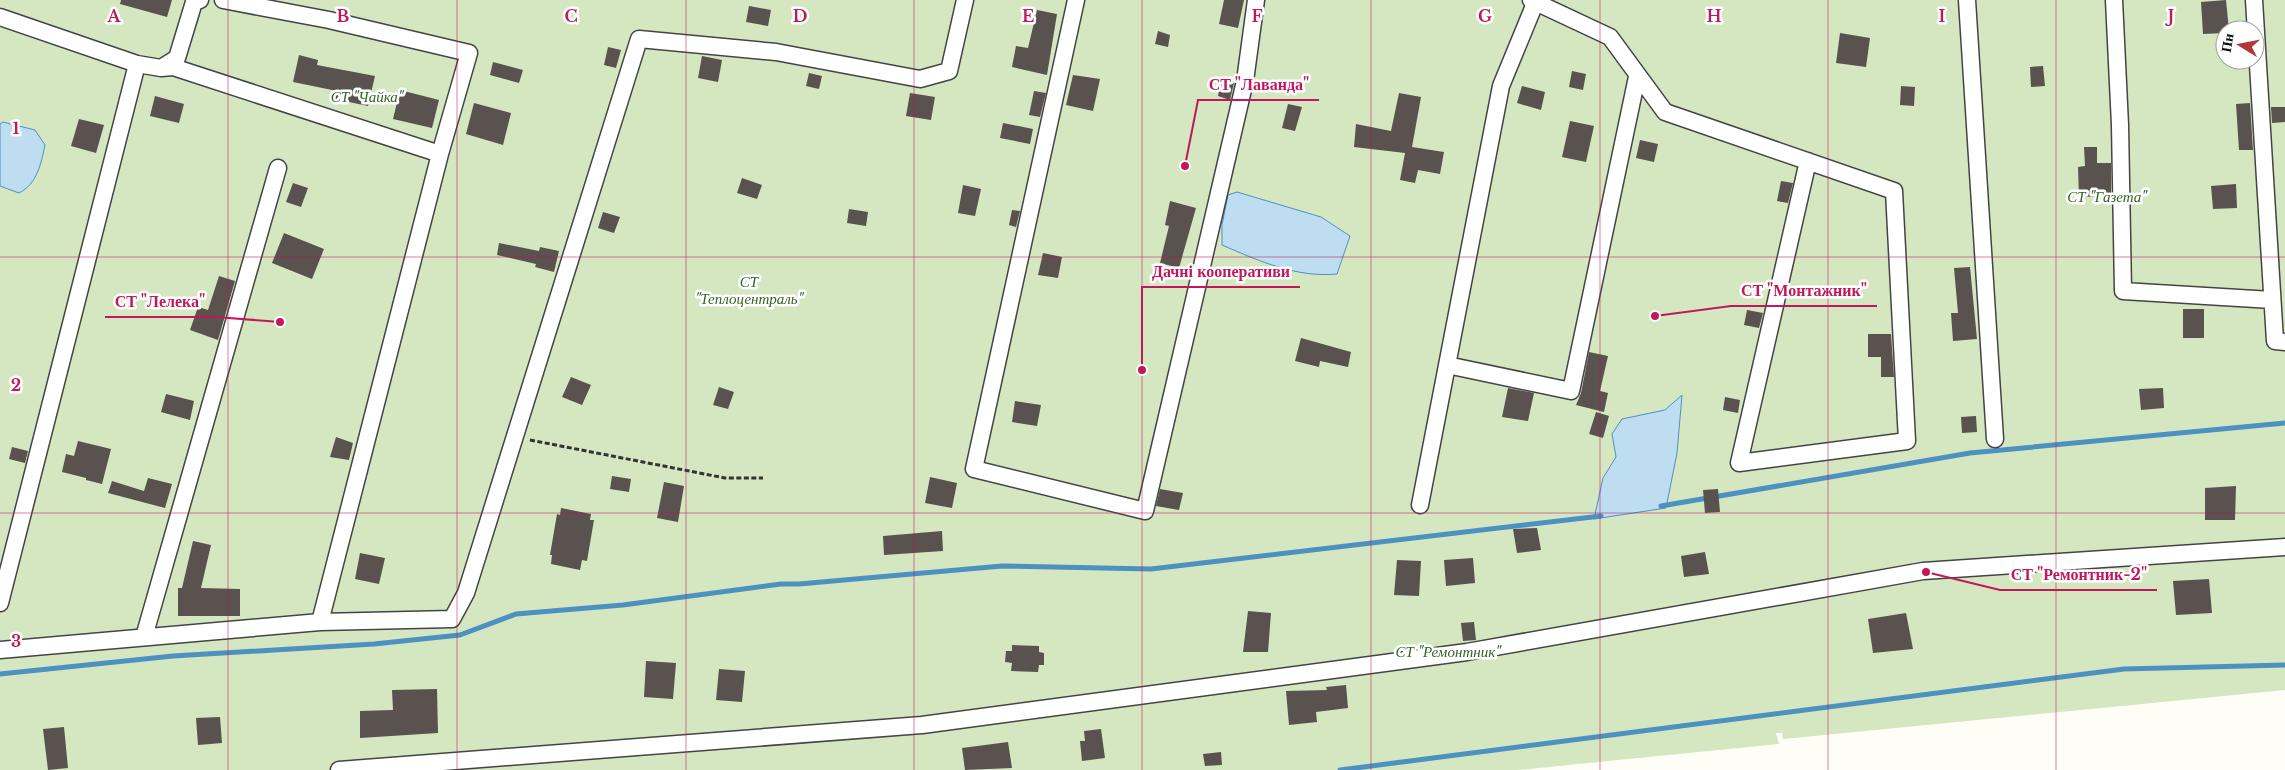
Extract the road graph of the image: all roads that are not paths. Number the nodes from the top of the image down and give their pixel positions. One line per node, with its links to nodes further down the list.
1 (200, 0): 12 (street)
2 (222, 0): 14 (street)
3 (965, 0): 24 (street)
4 (1076, 0): 5 (street)
5 (1256, 0)
6 (1967, 0): 20 (street)
7 (2114, 0): 17 (street)
8 (2254, 0): 17 (street)
9 (1534, 1): 13 (street); 19 (street)
10 (0, 17): 11 (street)
11 (137, 64): 12 (street); 23 (street)
12 (161, 68): 14 (street)
13 (1637, 77): 15 (street); 19 (street)
14 (440, 154): 24 (street)
15 (1808, 161): 15 (street)
16 (278, 168): 25 (street)
17 (2272, 300): 18 (street)
18 (2285, 342)
19 (1447, 365): 21 (street)
20 (1995, 439)
21 (1420, 505)
22 (2285, 547): 27 (street)
23 (0, 603)
24 (320, 622): 25 (street)
25 (144, 637): 26 (street)
26 (0, 650)
27 (339, 770)

